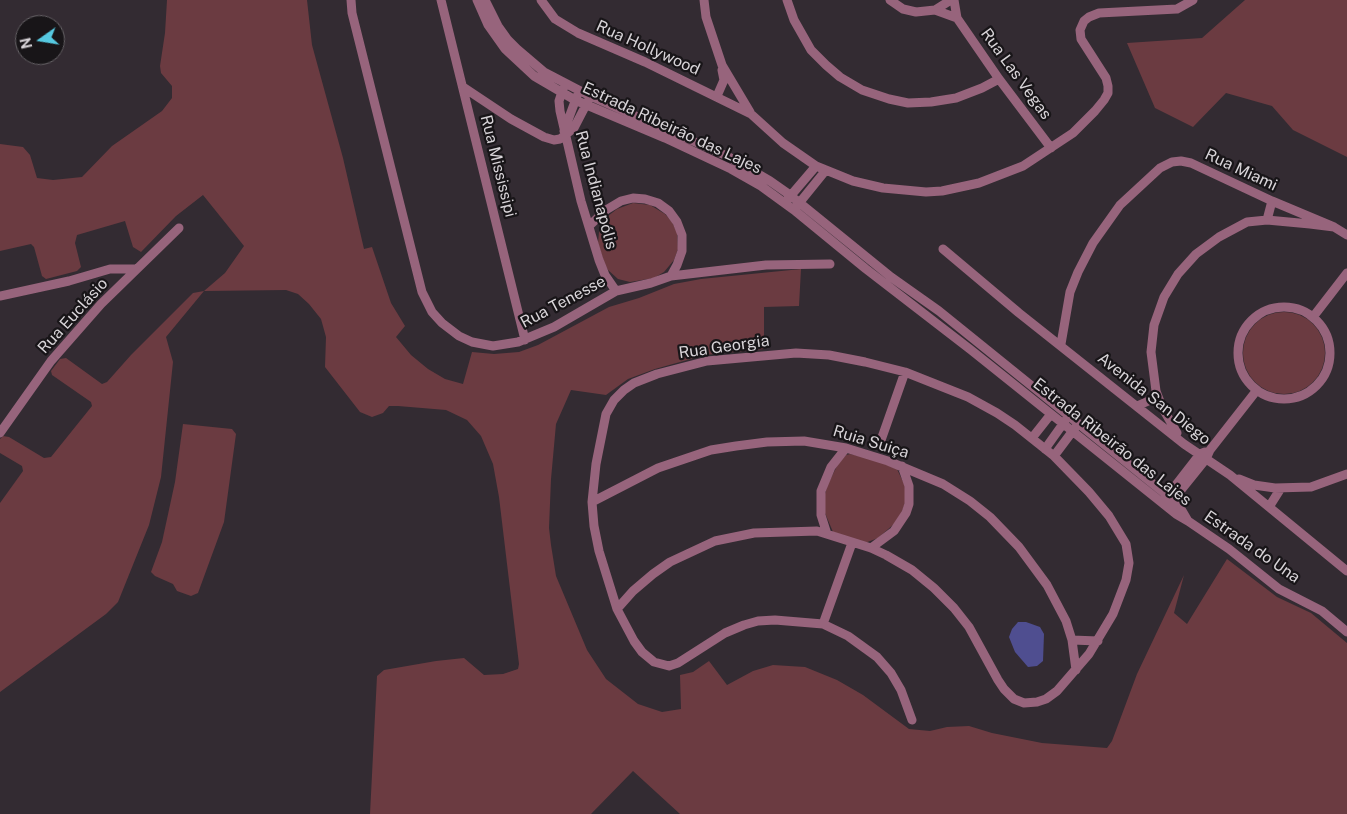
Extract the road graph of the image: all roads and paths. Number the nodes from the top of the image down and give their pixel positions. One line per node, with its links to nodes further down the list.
1 (352, 0): 43 (street, Rua Tenesse)
2 (441, 0): 15 (street, Rua Mississipi)
3 (476, 0): 16 (street, Estrada Ribeirão das Lajes)
4 (485, 0): 16 (street, Estrada Ribeirão das Lajes)
5 (541, 0): 19 (street, Rua Hollywood)
6 (704, 0): 13 (street, Rua Hollywood)
7 (787, 0): 14 (street)
8 (890, 0): 11 (street)
9 (952, 0): 11 (street); 12 (street, Rua Las Vegas)
10 (1193, 0): 24 (street, Rua Hollywood)
11 (935, 10): 12 (street)
12 (957, 18): 14 (street, Rua Las Vegas)
13 (722, 65): 19 (street); 22 (street, Rua Hollywood)
14 (999, 79): 24 (street, Rua Las Vegas)
15 (463, 87): 23 (street); 43 (street, Rua Mississipi)
16 (563, 88): 17 (street, Estrada Ribeirão das Lajes); 20 (street, Estrada Ribeirão das Lajes); 23 (street, Rua Indianapólis)
17 (578, 91): 18 (street, Estrada Ribeirão das Lajes); 20 (street)
18 (590, 96): 21 (street); 27 (street, Estrada Ribeirão das Lajes)
19 (717, 96): 22 (street, Rua Hollywood)
20 (575, 100): 21 (street, Estrada Ribeirão das Lajes); 23 (street)
21 (586, 105): 23 (street); 27 (street, Estrada Ribeirão das Lajes)
22 (751, 114): 25 (street, Rua Hollywood)
23 (564, 133): 31 (street, Rua Indianapólis)
24 (1051, 148): 26 (street, Rua Hollywood)
25 (816, 166): 26 (street, Rua Hollywood); 27 (street)
26 (826, 170): 29 (street)
27 (787, 199): 29 (street, Estrada Ribeirão das Lajes)
28 (1272, 201): 30 (street); 32 (street, Rua Miami); 44 (street, Rua Miami)
29 (797, 206): 49 (street, Estrada Ribeirão das Lajes)
30 (1267, 220): 32 (street, Rua Miami); 46 (street, Rua Miami)
31 (589, 226): 39 (street); 40 (street, Rua Indianapólis)
32 (1334, 227): 34 (street, Rua Miami)
33 (179, 228): 37 (street, Rua Euclásio)
34 (1347, 235)
35 (943, 249): 44 (street, Avenida San Diego)
36 (830, 264): 39 (street, Rua Tenesse)
37 (135, 269): 41 (street); 52 (street, Rua Euclásio)
38 (1347, 273): 42 (street)
39 (672, 276): 40 (street, Rua Tenesse)
40 (616, 291): 43 (street, Rua Tenesse)
41 (0, 296)
42 (1313, 317): 47 (street); 47 (street)
43 (525, 340)
44 (1061, 344): 48 (street, Avenida San Diego)
45 (905, 372): 53 (street, Rua Georgia); 54 (street); 69 (street, Rua Georgia)
46 (1156, 390): 48 (street); 55 (street, Rua Miami)
47 (1257, 390): 59 (street)
48 (1137, 406): 55 (street, Avenida San Diego)
49 (1049, 409): 50 (street, Estrada Ribeirão das Lajes); 53 (street)
50 (1066, 420): 51 (street, Estrada Ribeirão das Lajes); 57 (street)
51 (1075, 428): 60 (street); 68 (street, Estrada Ribeirão das Lajes)
52 (0, 433)
53 (1032, 438): 57 (street, Rua Georgia)
54 (880, 443): 58 (street); 61 (street)
55 (1184, 444): 59 (street, Avenida San Diego)
56 (846, 448): 58 (street, Ruia Suiça); 69 (street, Ruia Suiça); 72 (street)
57 (1045, 449): 60 (street, Rua Georgia)
58 (863, 453): 61 (street, Ruia Suiça)
59 (1205, 454): 65 (street, Avenida San Diego); 68 (street)
60 (1054, 456): 80 (street, Rua Georgia)
61 (888, 461): 62 (street, Ruia Suiça)
62 (902, 466): 63 (street, Ruia Suiça); 66 (street)
63 (922, 474): 66 (street); 79 (street, Ruia Suiça)
64 (1347, 474): 67 (street)
65 (1230, 475): 67 (street); 70 (street, Avenida San Diego)
66 (909, 486): 74 (street)
67 (1281, 488): 70 (street)
68 (1168, 500): 71 (street, Estrada Ribeirão das Lajes)
69 (592, 502): 76 (street, Rua Georgia)
70 (1268, 507): 75 (street, Avenida San Diego)
71 (1188, 521): 78 (street, Estrada do Una)
72 (828, 534): 73 (street); 76 (street)
73 (852, 543): 74 (street); 77 (street)
74 (871, 548): 81 (street, Rua Georgia)
75 (1346, 569)
76 (617, 609): 77 (street, Rua Georgia)
77 (823, 624): 82 (street, Rua Georgia)
78 (1347, 632)
79 (1072, 640): 80 (street); 81 (street, Ruia Suiça)
80 (1098, 641): 81 (street, Rua Georgia)
81 (1076, 670)
82 (912, 720)

